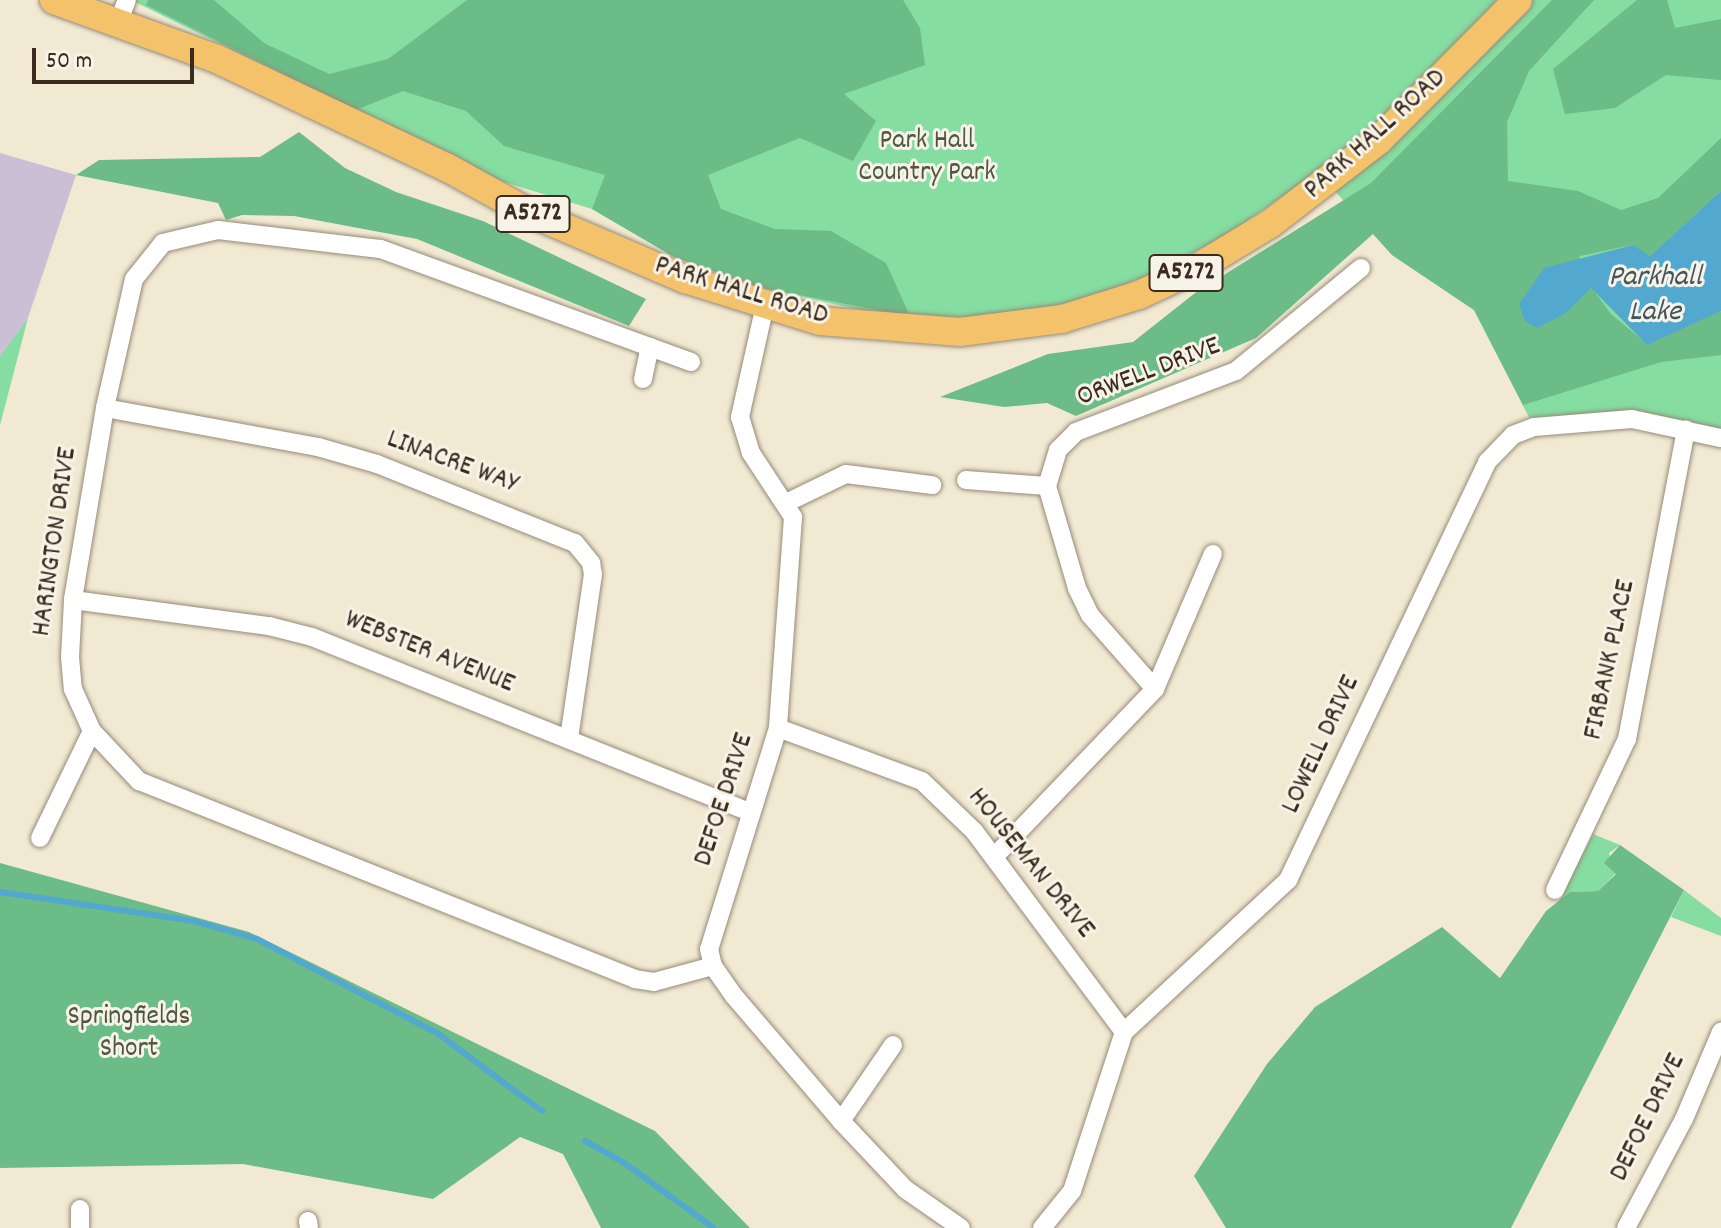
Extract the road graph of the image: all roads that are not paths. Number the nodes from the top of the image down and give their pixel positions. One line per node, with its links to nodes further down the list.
1 (54, 0): 3 (main road, PARK HALL ROAD / A5272)
2 (1518, 0): 5 (main road, PARK HALL ROAD / A5272)
3 (122, 12): 5 (main road, PARK HALL ROAD / A5272)
4 (1361, 268): 14 (street, ORWELL DRIVE)
5 (765, 305): 15 (street, DEFOE DRIVE)
6 (650, 347): 7 (street, HARINGTON DRIVE); 8 (street); 9 (street, HARINGTON DRIVE)
7 (691, 362)
8 (643, 379)
9 (105, 408): 17 (street, HARINGTON DRIVE); 21 (street, LINACRE WAY)
10 (1686, 430): 11 (street, LOWELL DRIVE); 25 (street, FIRBANK PLACE); 27 (street, LOWELL DRIVE)
11 (1721, 438)
12 (966, 480): 14 (street)
13 (932, 485): 15 (street)
14 (1047, 486): 18 (street)
15 (788, 502): 19 (street, DEFOE DRIVE)
16 (1213, 554): 18 (street)
17 (73, 600): 20 (street, HARINGTON DRIVE); 21 (street, WEBSTER AVENUE)
18 (1155, 689): 24 (street)
19 (778, 728): 22 (street, DEFOE DRIVE); 24 (street, HOUSEMAN DRIVE)
20 (92, 731): 23 (street); 26 (street, HARINGTON DRIVE)
21 (569, 739): 22 (street, WEBSTER AVENUE)
22 (749, 812): 26 (street, DEFOE DRIVE)
23 (40, 838)
24 (994, 857): 27 (street, HOUSEMAN DRIVE)
25 (1555, 890)
26 (713, 966): 30 (street)
27 (1124, 1032): 32 (street, LOWELL DRIVE)
28 (1721, 1032): 33 (street, DEFOE DRIVE)
29 (893, 1045): 30 (street)
30 (841, 1121): 31 (street)
31 (961, 1228)
32 (1042, 1228)
33 (1626, 1228)

